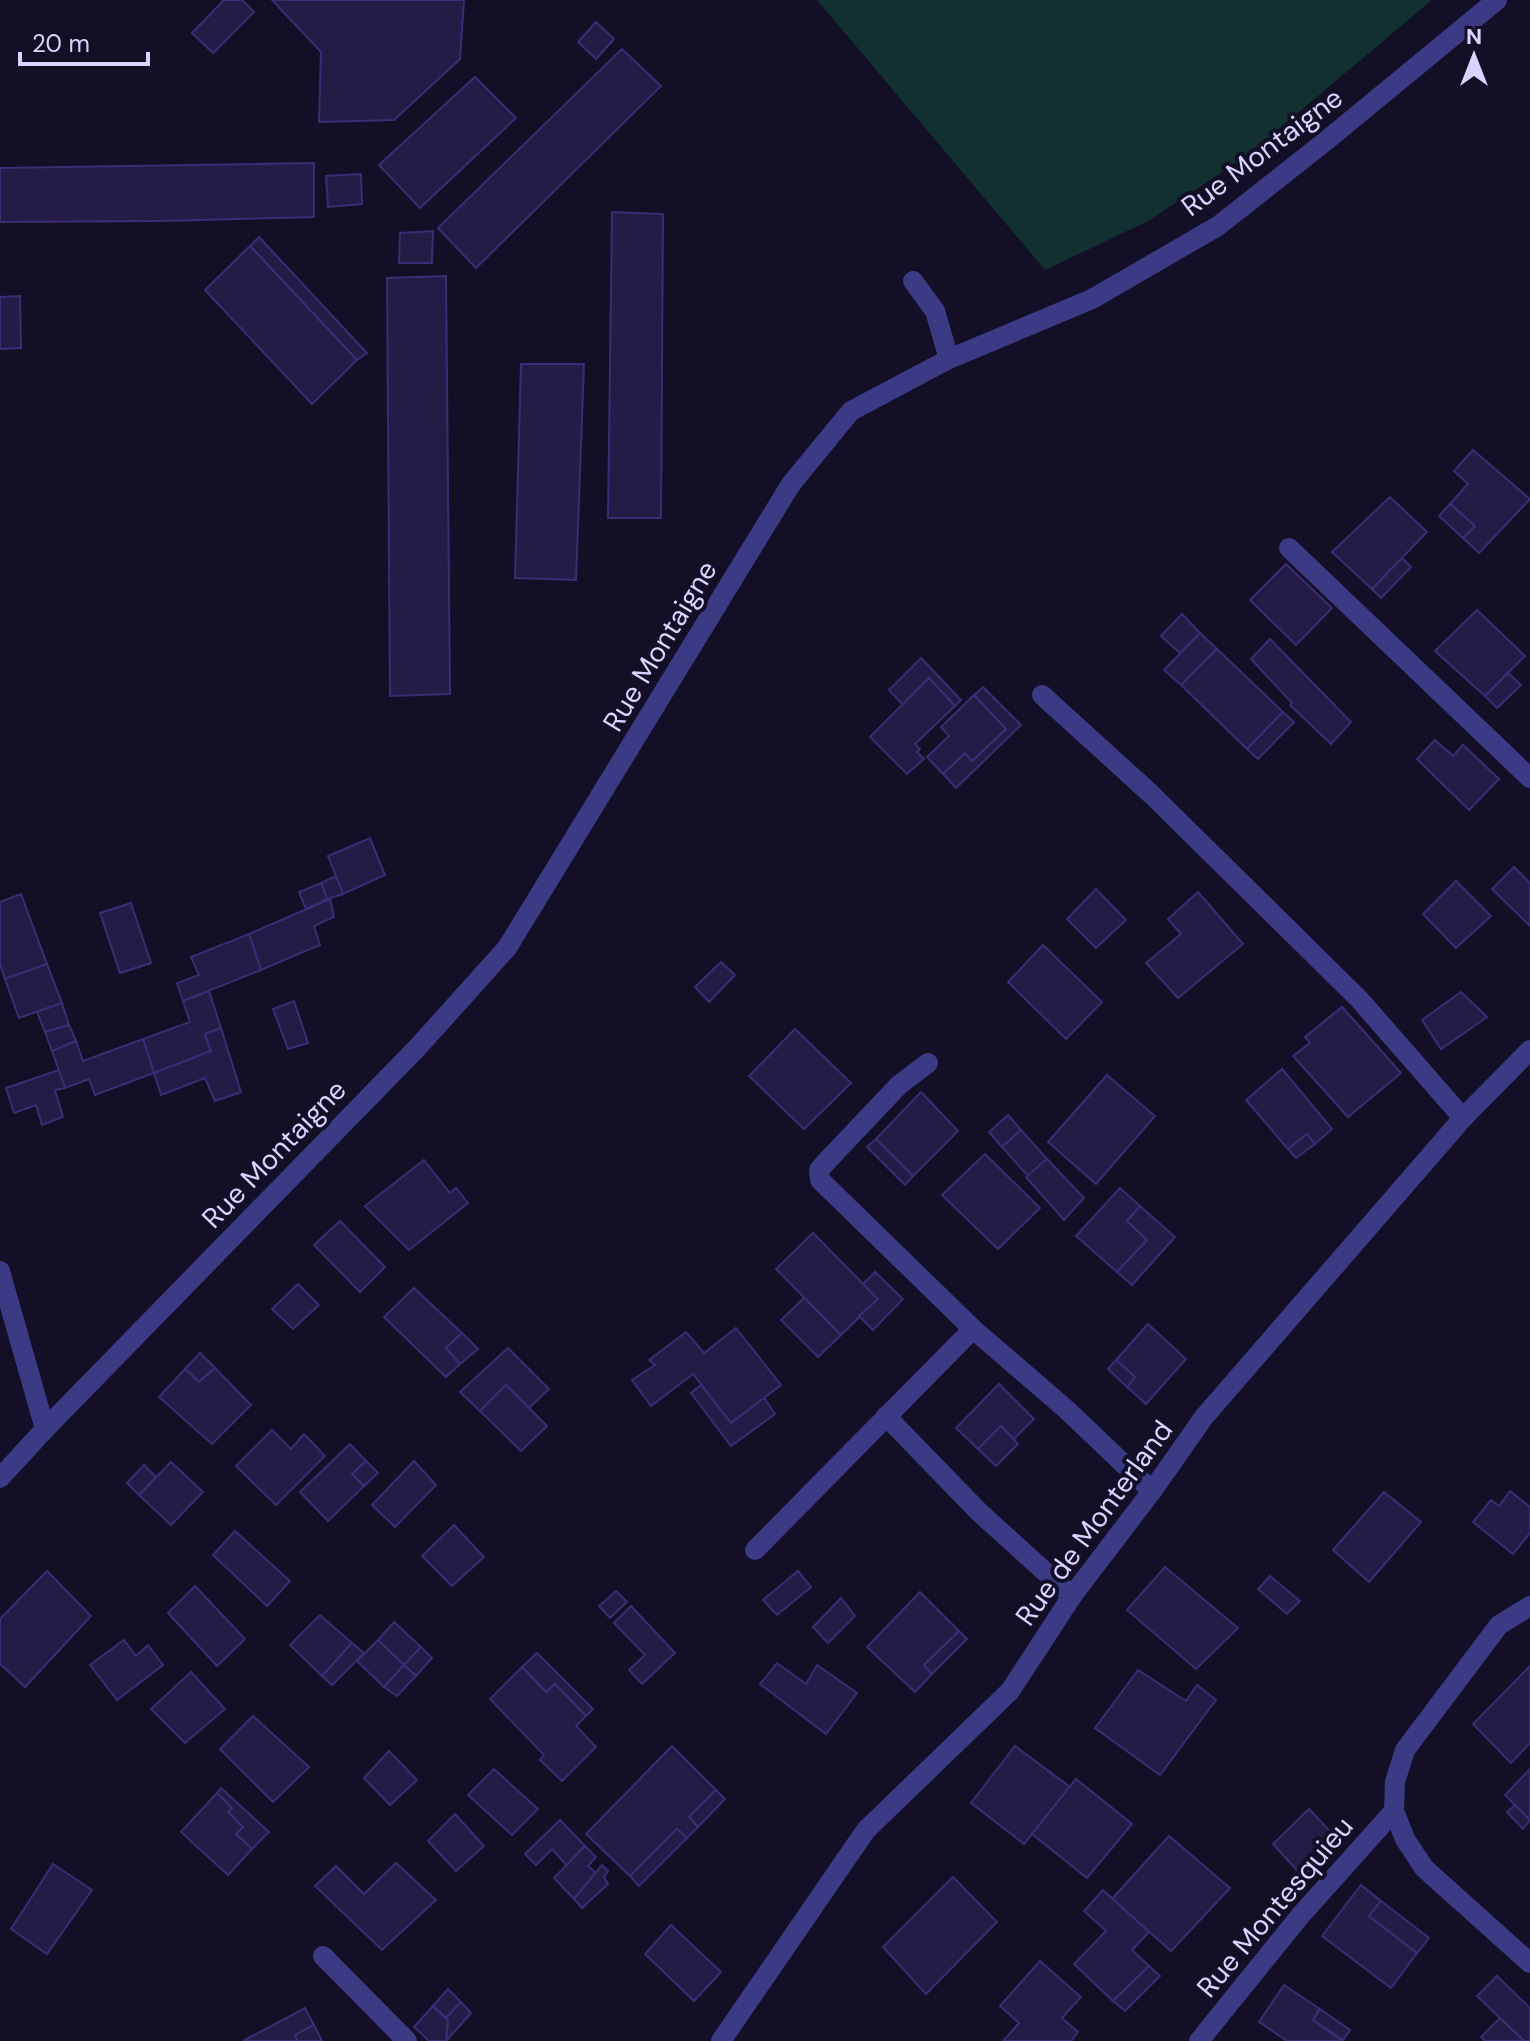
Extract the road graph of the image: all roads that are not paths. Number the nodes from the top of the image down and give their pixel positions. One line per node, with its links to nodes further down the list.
1 (1497, 0): 3 (street, Rue Montaigne)
2 (913, 281): 3 (street)
3 (949, 359): 13 (street, Rue Montaigne)
4 (1289, 548): 6 (street)
5 (1042, 695): 9 (street)
6 (1530, 778)
7 (1530, 1050): 9 (street, Rue de Monterland)
8 (928, 1063): 11 (street)
9 (1463, 1118): 15 (street, Rue de Monterland)
10 (0, 1271): 13 (street)
11 (973, 1329): 12 (street); 15 (street)
12 (886, 1416): 16 (street); 17 (street)
13 (45, 1429): 14 (street, Rue Montaigne)
14 (0, 1478)
15 (1152, 1491): 17 (street, Rue de Monterland)
16 (755, 1550)
17 (1072, 1596): 23 (street, Rue de Monterland)
18 (1530, 1606): 19 (street)
19 (1394, 1811): 21 (street); 24 (street, Rue Montesquieu)
20 (323, 1956): 22 (street)
21 (1530, 1963)
22 (407, 2041)
23 (721, 2041)
24 (1199, 2041)

